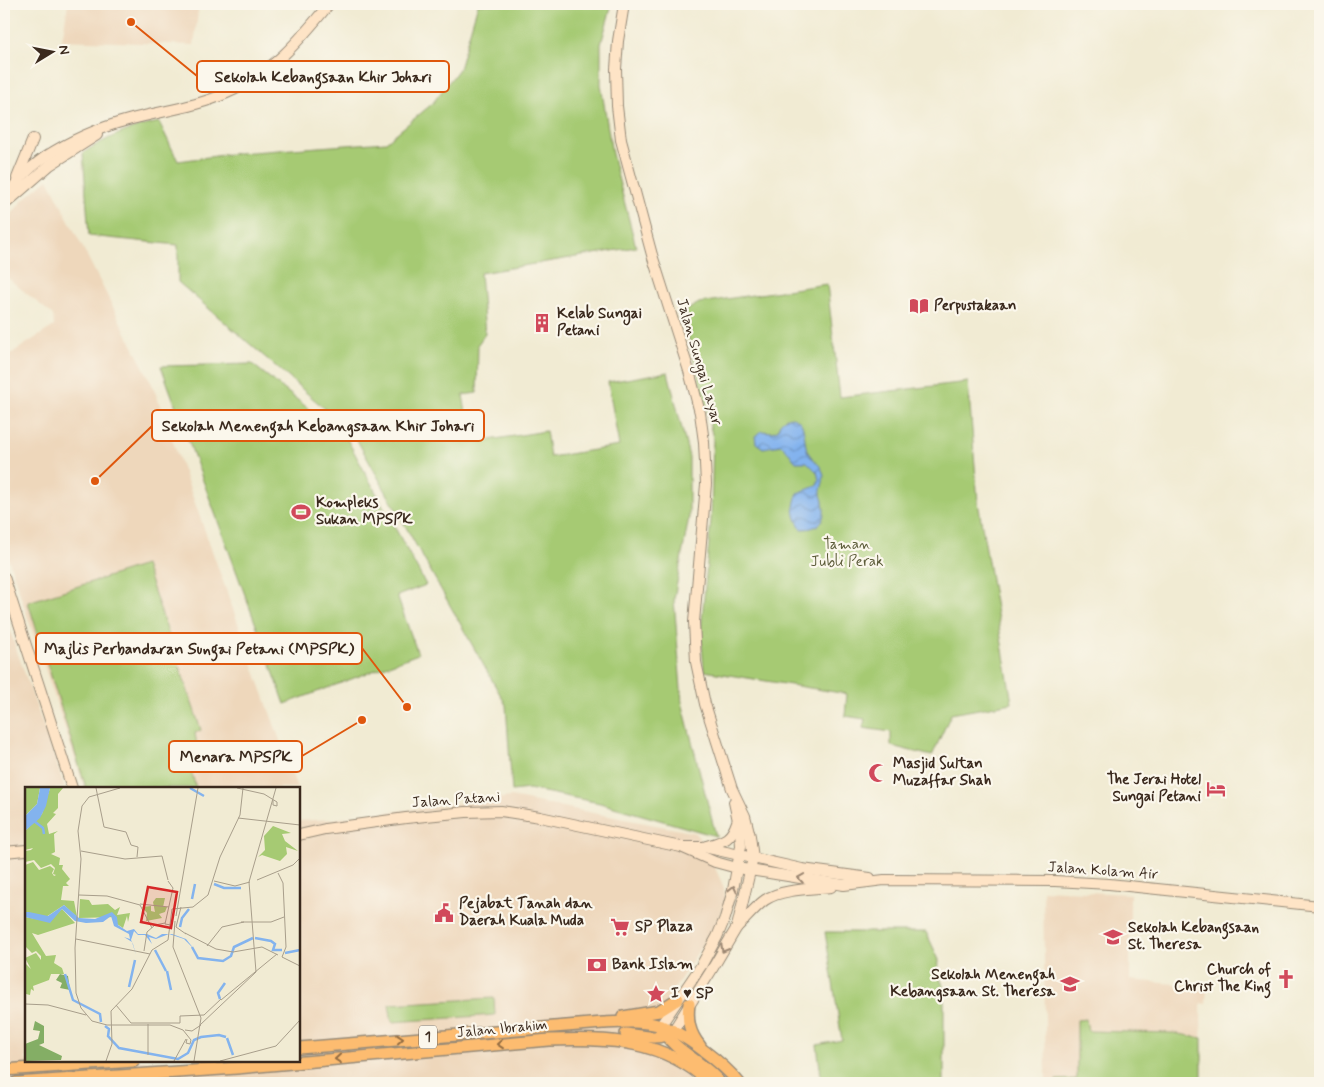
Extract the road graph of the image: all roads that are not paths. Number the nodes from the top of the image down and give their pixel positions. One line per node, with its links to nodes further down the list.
1 (329, 4): 3 (main road)
2 (624, 4): 12 (main road, Jalan Sungai Layar)
3 (108, 127): 5 (main road); 6 (main road)
4 (33, 139): 7 (main road)
5 (60, 157): 6 (main road); 8 (main road)
6 (38, 162): 7 (main road); 8 (main road)
7 (15, 184): 9 (main road)
8 (26, 185): 9 (main road)
9 (4, 204)
10 (4, 577): 11 (main road)
11 (72, 787)
12 (732, 789): 13 (main road, Jalan Sungai Layar); 22 (main road, Jalan Sungai Layar)
13 (737, 821): 18 (main road); 21 (main road, Jalan Sungai Layar)
14 (300, 828): 15 (main road, Jalan Patani)
15 (320, 830): 16 (main road, Jalan Patani); 17 (main road, Jalan Patani)
16 (300, 835)
17 (680, 847): 18 (main road, Jalan Patani); 23 (main road, Jalan Patani)
18 (704, 847): 21 (main road, Jalan Patani)
19 (25, 850): 20 (main road)
20 (4, 852)
21 (740, 855): 22 (main road, Jalan Patani); 23 (main road, Jalan Sungai Layar)
22 (753, 858): 24 (main road, Jalan Sungai Layar); 25 (main road, Jalan Kolam Air)
23 (737, 868): 24 (main road, Jalan Patani); 29 (main road, Jalan Sungai Layar, one-way to 23)
24 (751, 870): 26 (main road, Jalan Kolam Air, one-way to 24); 28 (main road, Jalan Sungai Layar)
25 (884, 880): 26 (main road, Jalan Kolam Air); 27 (main road, Jalan Kolam Air)
26 (844, 885): 28 (main road)
27 (1320, 906)
28 (737, 927): 29 (main road, Jalan Sungai Layar, one-way to 29)
29 (684, 1001): 30 (main road); 31 (main road, Jalan Sungai Layar); 34 (main road)
30 (603, 1023): 31 (main road, Jalan Ibrahim / 1); 33 (main road, Jalan Ibrahim / 1, one-way to 30)
31 (666, 1030): 32 (main road); 34 (main road, Jalan Ibrahim / 1); 40 (main road)
32 (586, 1039): 37 (main road, Jalan Ibrahim / 1, one-way to 37); 39 (main road, Jalan Ibrahim / 1)
33 (300, 1048)
34 (705, 1052): 41 (main road, Jalan Ibrahim / 1)
35 (106, 1062): 36 (main road); 37 (main road)
36 (4, 1070)
37 (107, 1078): 38 (main road, Jalan Ibrahim / 1)
38 (16, 1083)
39 (710, 1083)
40 (720, 1083)
41 (739, 1083)

